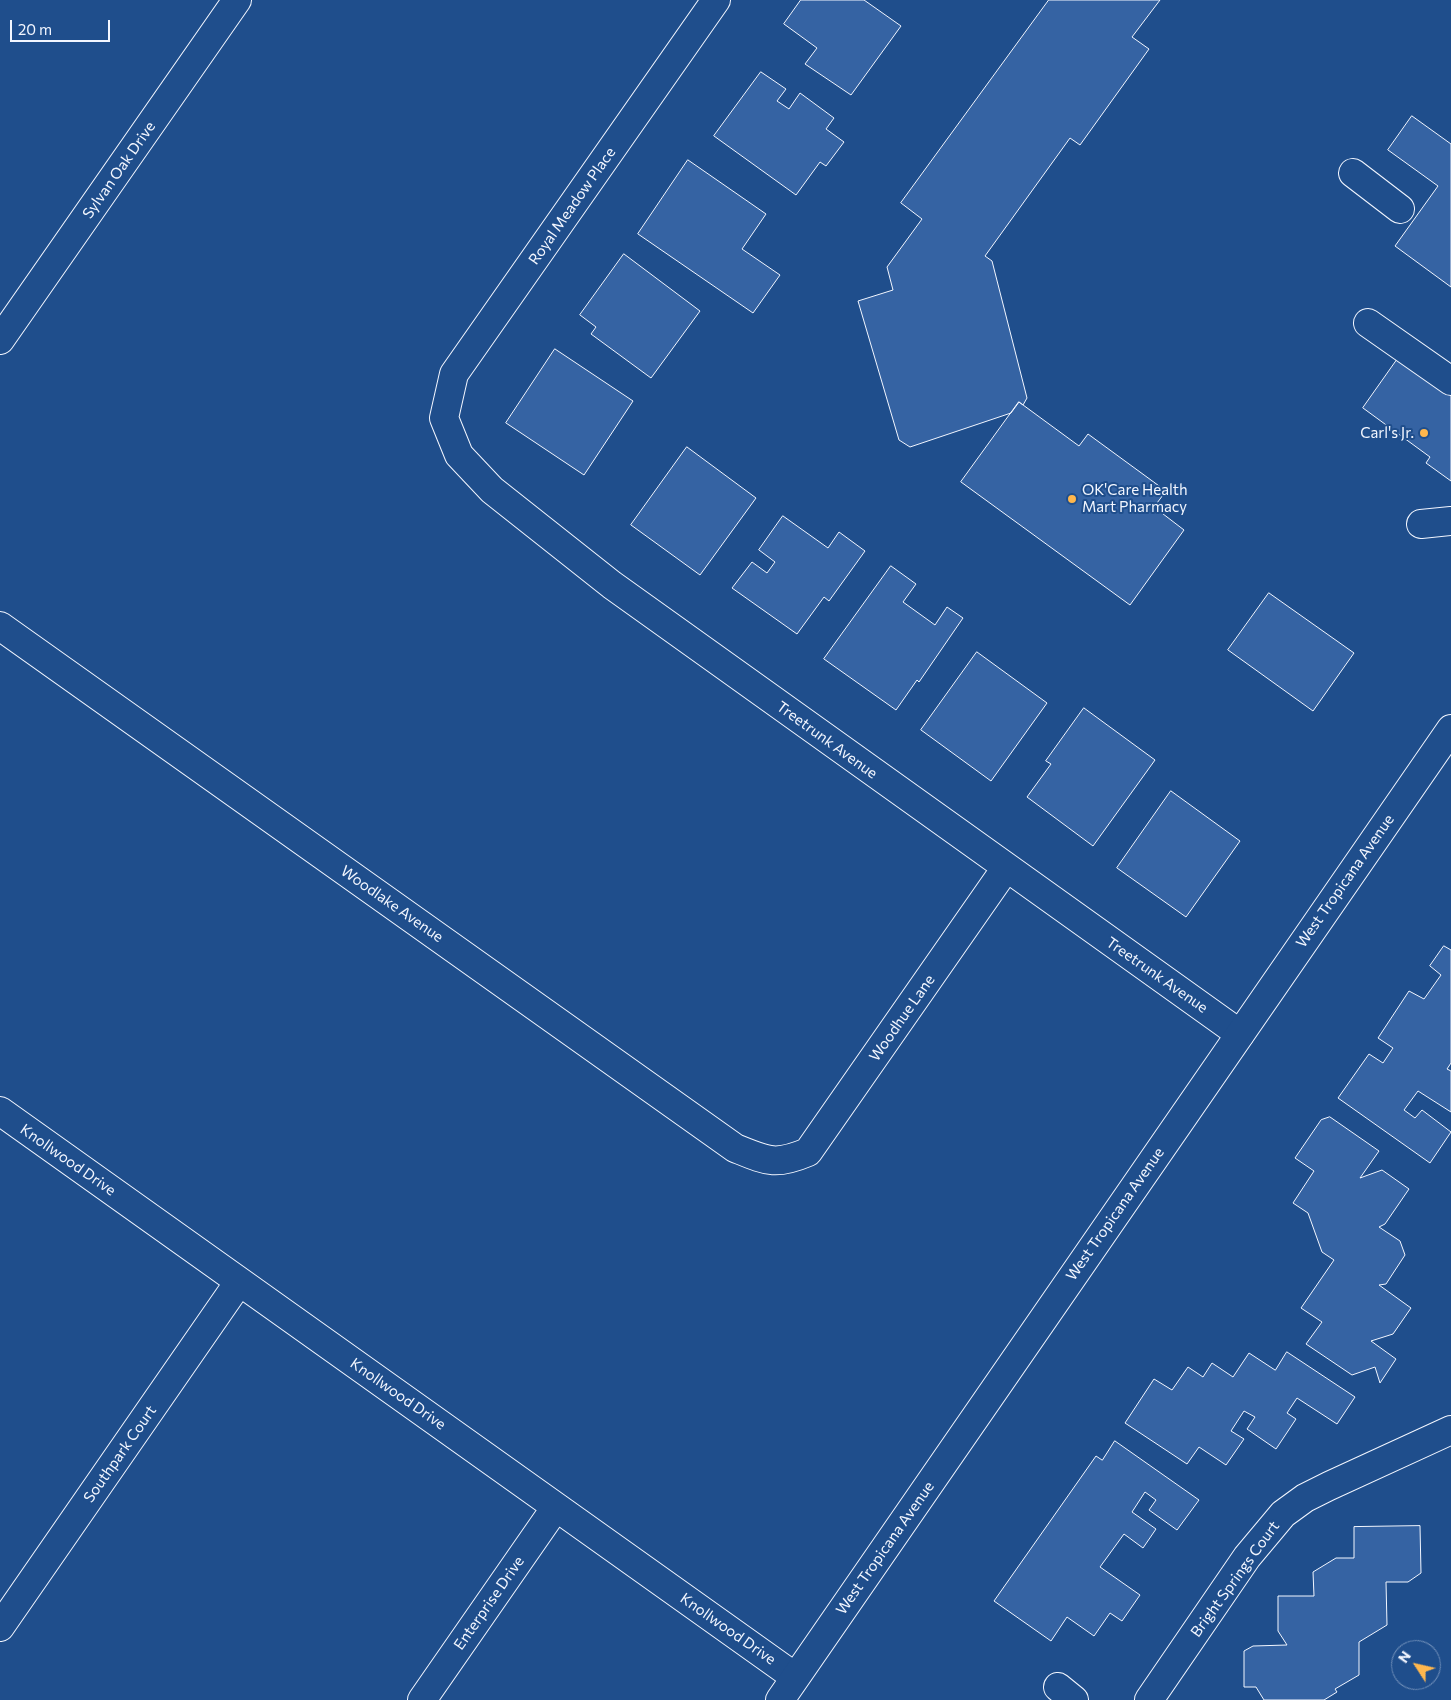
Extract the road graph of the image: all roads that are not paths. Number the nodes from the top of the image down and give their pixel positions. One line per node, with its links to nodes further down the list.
1 (237, 0): 6 (street, Sylvan Oak Drive)
2 (716, 0): 8 (street, Royal Meadow Place)
3 (1353, 173): 4 (street)
4 (1400, 209)
5 (1368, 323): 7 (street)
6 (0, 340)
7 (1451, 381)
8 (444, 418): 13 (street, Treetrunk Avenue)
9 (1451, 521): 10 (street)
10 (1421, 524)
11 (0, 626): 16 (street, Woodlake Avenue)
12 (1451, 729): 14 (street, West Tropicana Avenue)
13 (1006, 868): 14 (street, Treetrunk Avenue); 16 (street, Woodhue Lane)
14 (1240, 1034): 21 (street, West Tropicana Avenue)
15 (0, 1111): 17 (street, Knollwood Drive)
16 (791, 1159)
17 (239, 1282): 19 (street, Knollwood Drive); 20 (street, Southpark Court)
18 (1451, 1430): 24 (street, Bright Springs Court)
19 (556, 1507): 21 (street, Knollwood Drive); 22 (street, Enterprise Drive)
20 (0, 1627)
21 (795, 1678): 23 (street, West Tropicana Avenue)
22 (422, 1700)
23 (780, 1700)
24 (1149, 1700)

